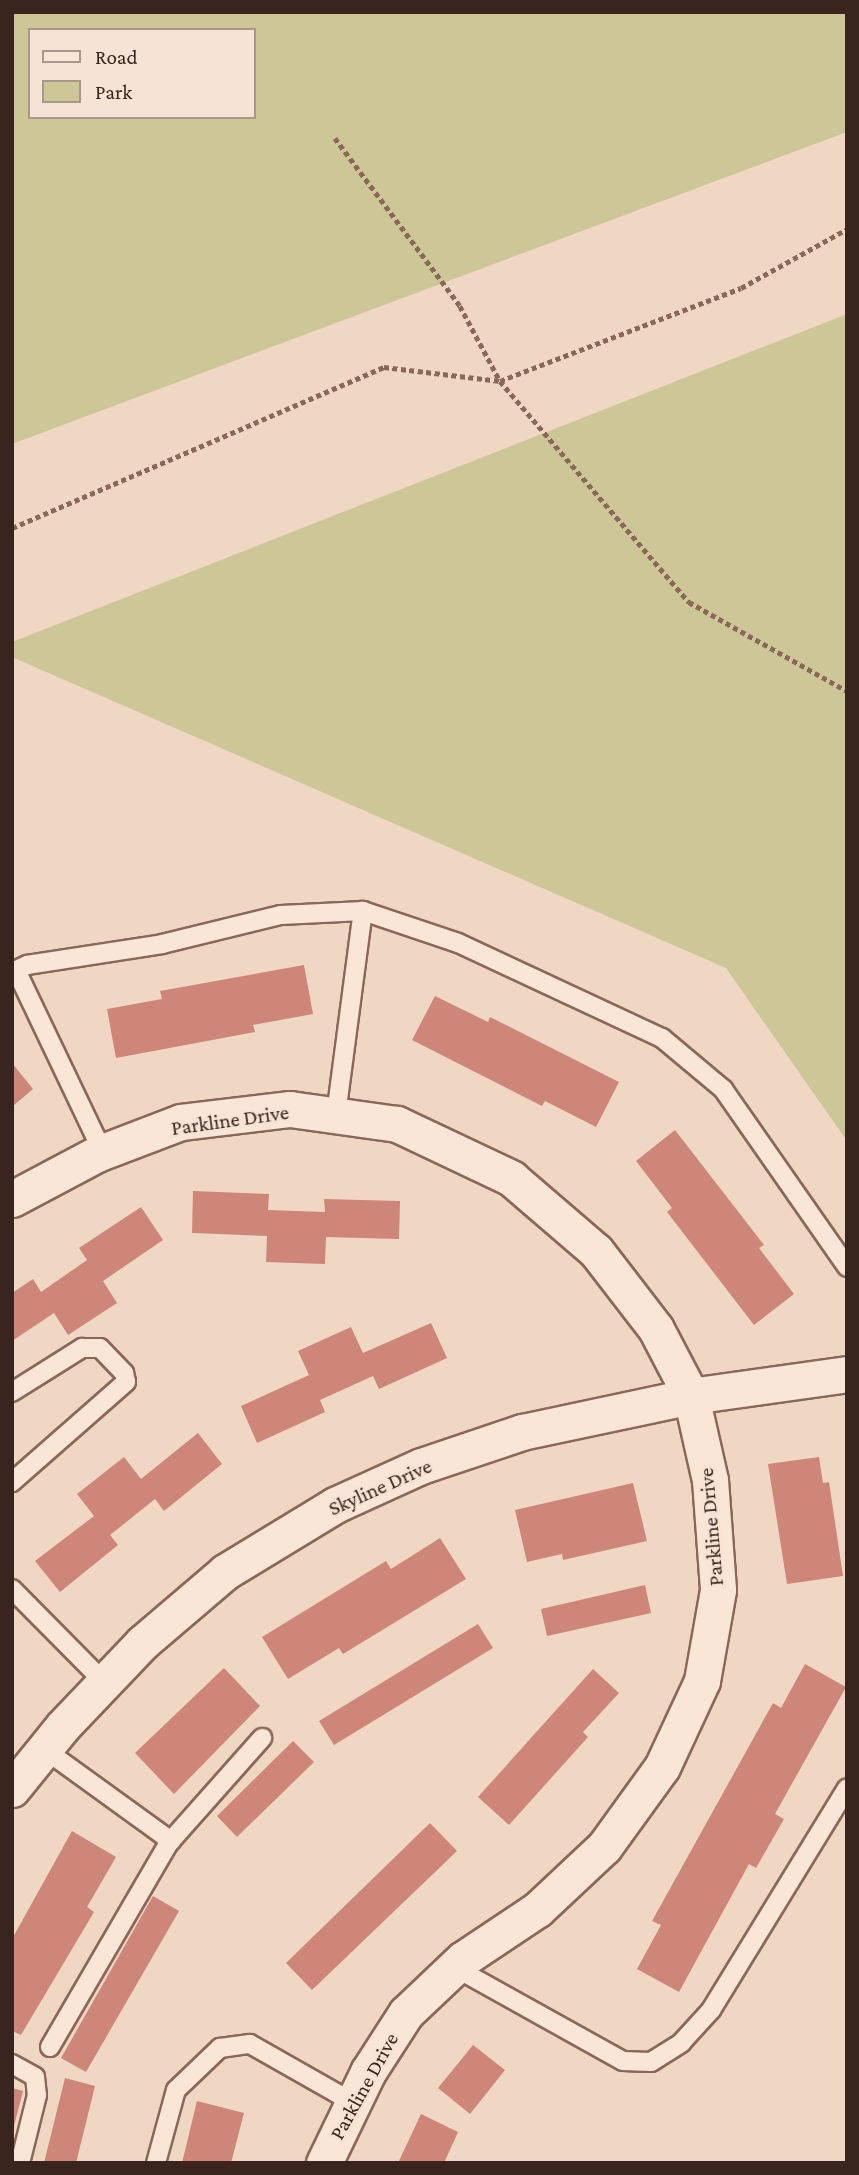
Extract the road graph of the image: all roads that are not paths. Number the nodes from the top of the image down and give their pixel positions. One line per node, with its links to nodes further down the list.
1 (363, 911): 2 (lane); 3 (lane); 6 (lane)
2 (14, 971): 4 (lane)
3 (335, 1115): 4 (street, Parkline Drive); 9 (street, Parkline Drive)
4 (103, 1152): 5 (street, Parkline Drive)
5 (12, 1199)
6 (847, 1267)
7 (847, 1374): 9 (street, Skyline Drive)
8 (12, 1392): 10 (lane)
9 (691, 1396): 12 (street, Skyline Drive); 18 (street, Parkline Drive)
10 (12, 1482)
11 (12, 1590): 12 (lane)
12 (104, 1682): 14 (street, Skyline Drive)
13 (262, 1738): 17 (lane)
14 (44, 1749): 16 (street, Skyline Drive); 17 (lane)
15 (847, 1788): 18 (lane)
16 (12, 1789)
17 (172, 1841): 19 (lane)
18 (454, 1967): 21 (street, Parkline Drive)
19 (50, 2047)
20 (12, 2064): 22 (lane)
21 (352, 2102): 23 (lane); 24 (street, Parkline Drive)
22 (20, 2163)
23 (156, 2163)
24 (324, 2163)

